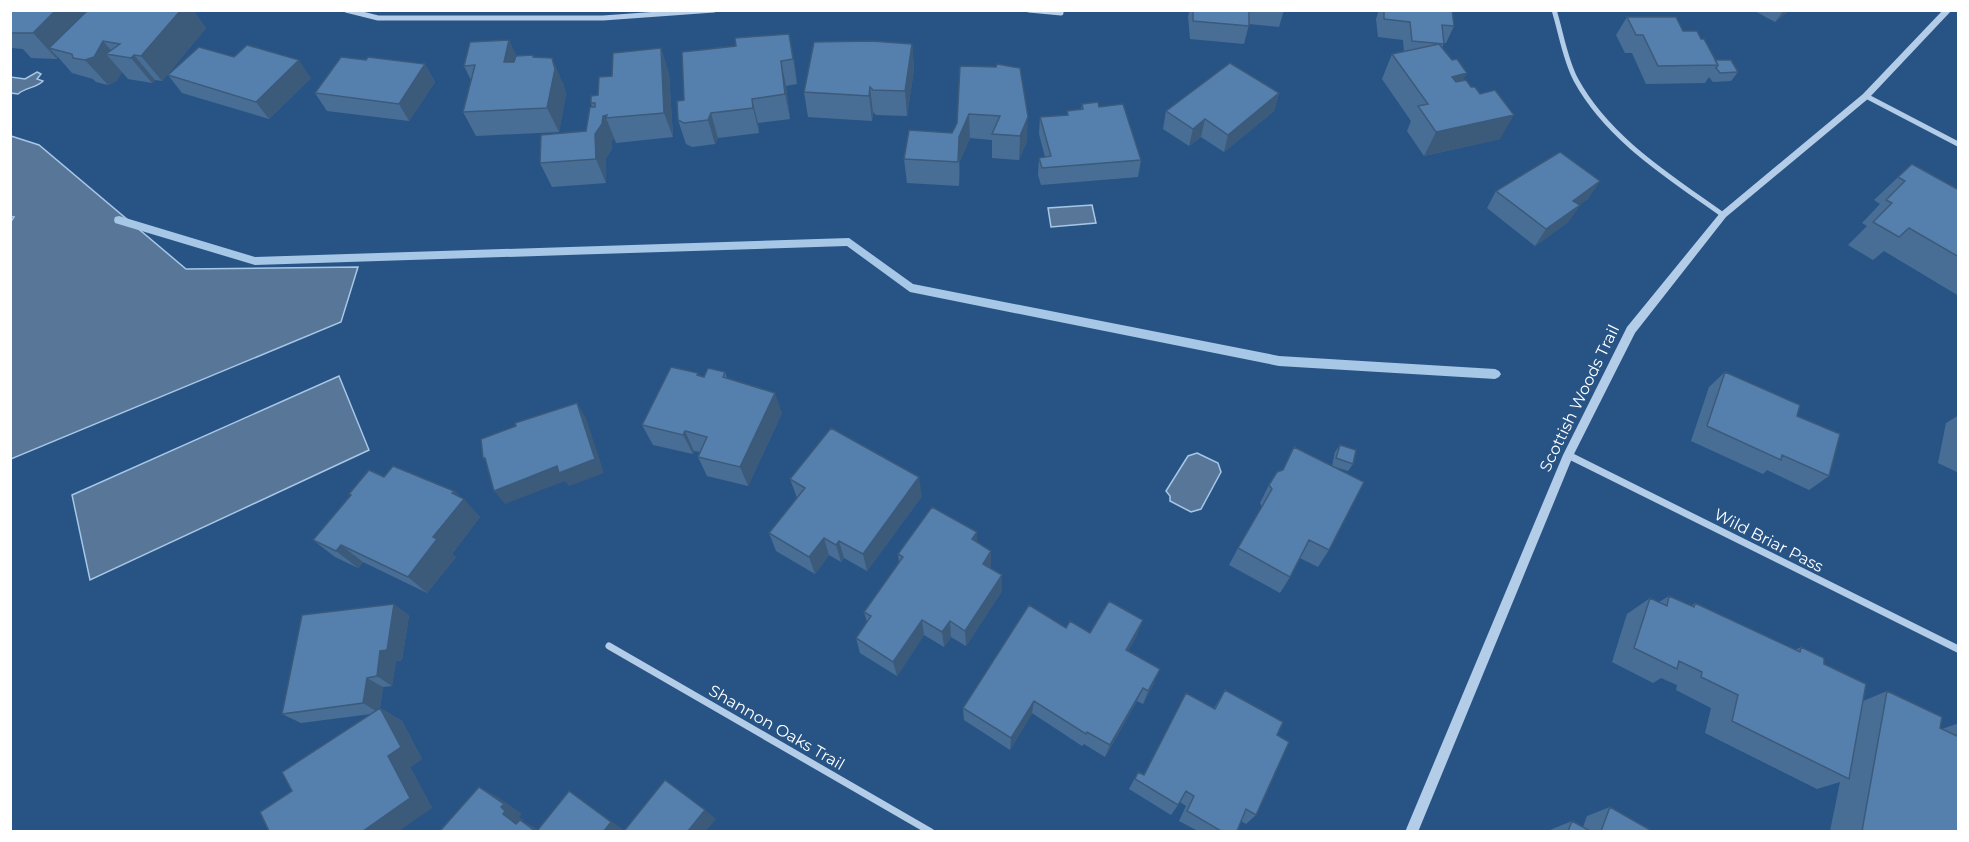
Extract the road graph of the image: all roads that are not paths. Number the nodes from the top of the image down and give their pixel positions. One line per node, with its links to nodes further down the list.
1 (346, 10): 8 (street)
2 (607, 10): 8 (street)
3 (714, 10): 8 (street)
4 (1029, 10): 7 (street)
5 (1554, 10): 11 (street)
6 (1948, 10): 9 (street, Scottish Woods Trail)
7 (1061, 12)
8 (603, 18)
9 (1866, 96): 10 (street); 11 (street, Scottish Woods Trail)
10 (1959, 144)
11 (1723, 215): 12 (street, Scottish Woods Trail)
12 (1568, 455): 14 (street, Wild Briar Pass); 16 (street, Scottish Woods Trail)
13 (609, 646): 15 (street, Shannon Oaks Trail)
14 (1959, 649)
15 (931, 831)
16 (1411, 831)

